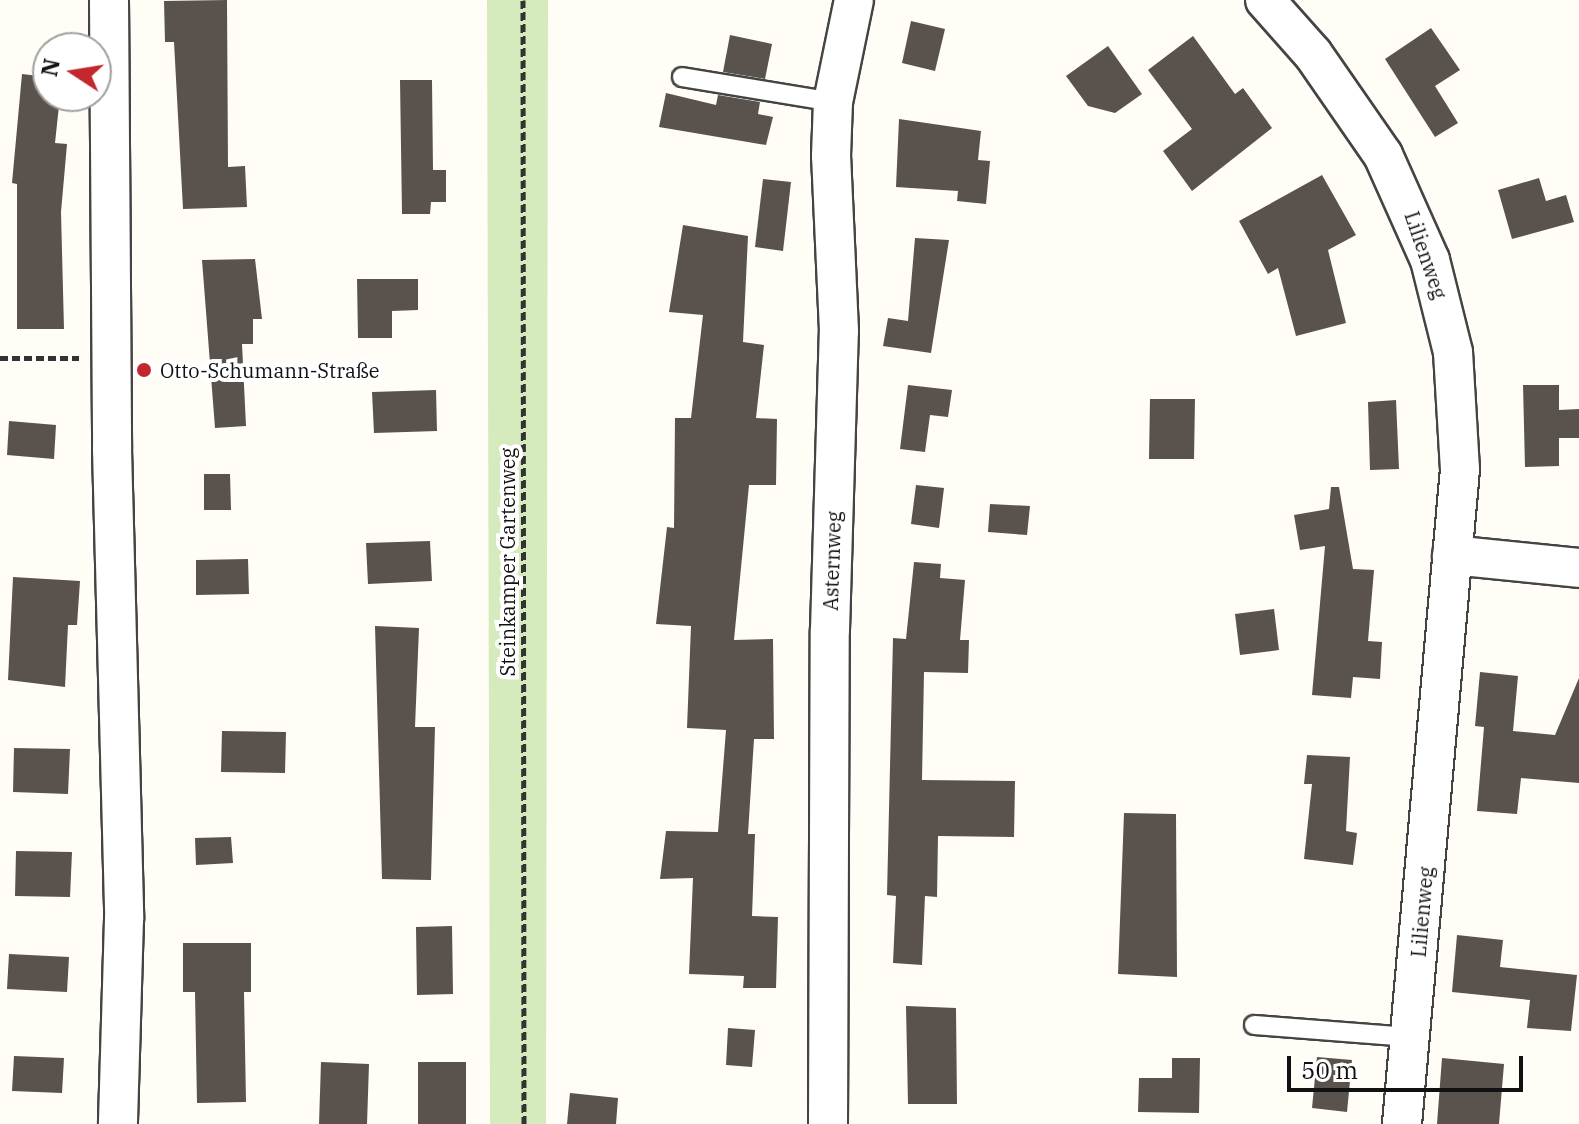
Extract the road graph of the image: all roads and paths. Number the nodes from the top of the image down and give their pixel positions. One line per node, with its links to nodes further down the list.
1 (109, 0): 8 (street)
2 (523, 0): 14 (path, Steinkamper Gartenweg)
3 (854, 0): 6 (street, Asternweg)
4 (1265, 0): 9 (street, Lilienweg)
5 (682, 77): 6 (lane)
6 (833, 102): 15 (street, Asternweg)
7 (0, 358): 8 (path)
8 (111, 358): 13 (street)
9 (1452, 555): 10 (street); 12 (street, Lilienweg)
10 (1579, 568)
11 (1254, 1025): 12 (lane)
12 (1410, 1037): 16 (street, Lilienweg)
13 (118, 1124)
14 (524, 1124)
15 (828, 1124)
16 (1402, 1124)

